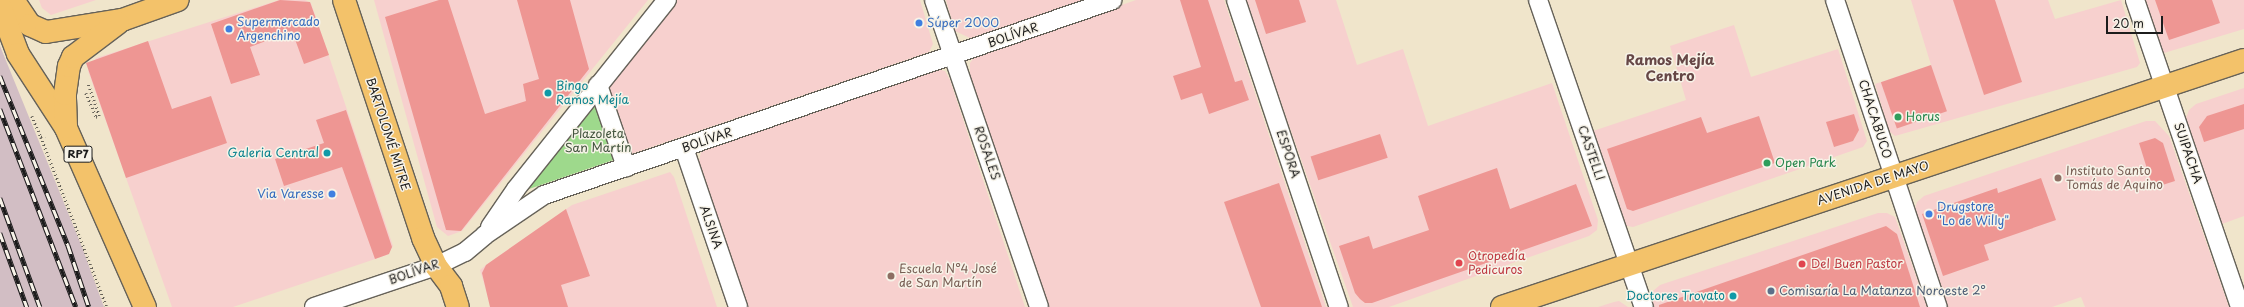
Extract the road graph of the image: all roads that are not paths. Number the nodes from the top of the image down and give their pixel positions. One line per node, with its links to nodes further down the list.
1 (13, 0): 12 (main road)
2 (178, 0): 12 (main road)
3 (344, 0): 23 (main road, BARTOLOMÉ MITRE)
4 (667, 0): 15 (street)
5 (934, 0): 13 (street, ROSALES)
6 (1113, 0): 13 (street, BOLÍVAR)
7 (1236, 0): 29 (street, ESPORA)
8 (1538, 0): 22 (street, CASTELLI)
9 (1835, 0): 20 (street, CHACABUCO)
10 (2135, 0): 16 (street, SUIPACHA)
11 (0, 6): 17 (main road, RP7)
12 (122, 20): 17 (main road)
13 (954, 55): 18 (street, BOLÍVAR); 28 (street, ROSALES)
14 (2244, 60): 16 (main road, AVENIDA DE MAYO)
15 (598, 84): 19 (street); 21 (street)
16 (2165, 86): 20 (main road, AVENIDA DE MAYO); 33 (street, SUIPACHA)
17 (66, 128): 24 (main road, RP7)
18 (684, 148): 19 (street, BOLÍVAR); 27 (street, ALSINA)
19 (626, 167): 21 (street, BOLÍVAR)
20 (1894, 176): 22 (main road, AVENIDA DE MAYO); 32 (street, CHACABUCO)
21 (485, 235): 23 (street, BOLÍVAR)
22 (1629, 263): 30 (main road, AVENIDA DE MAYO); 31 (street, CASTELLI)
23 (436, 266): 25 (street, BOLÍVAR); 26 (main road, BARTOLOMÉ MITRE)
24 (145, 307)
25 (314, 307)
26 (458, 307)
27 (738, 307)
28 (1039, 307)
29 (1339, 307)
30 (1502, 307)
31 (1644, 307)
32 (1938, 307)
33 (2240, 307)

